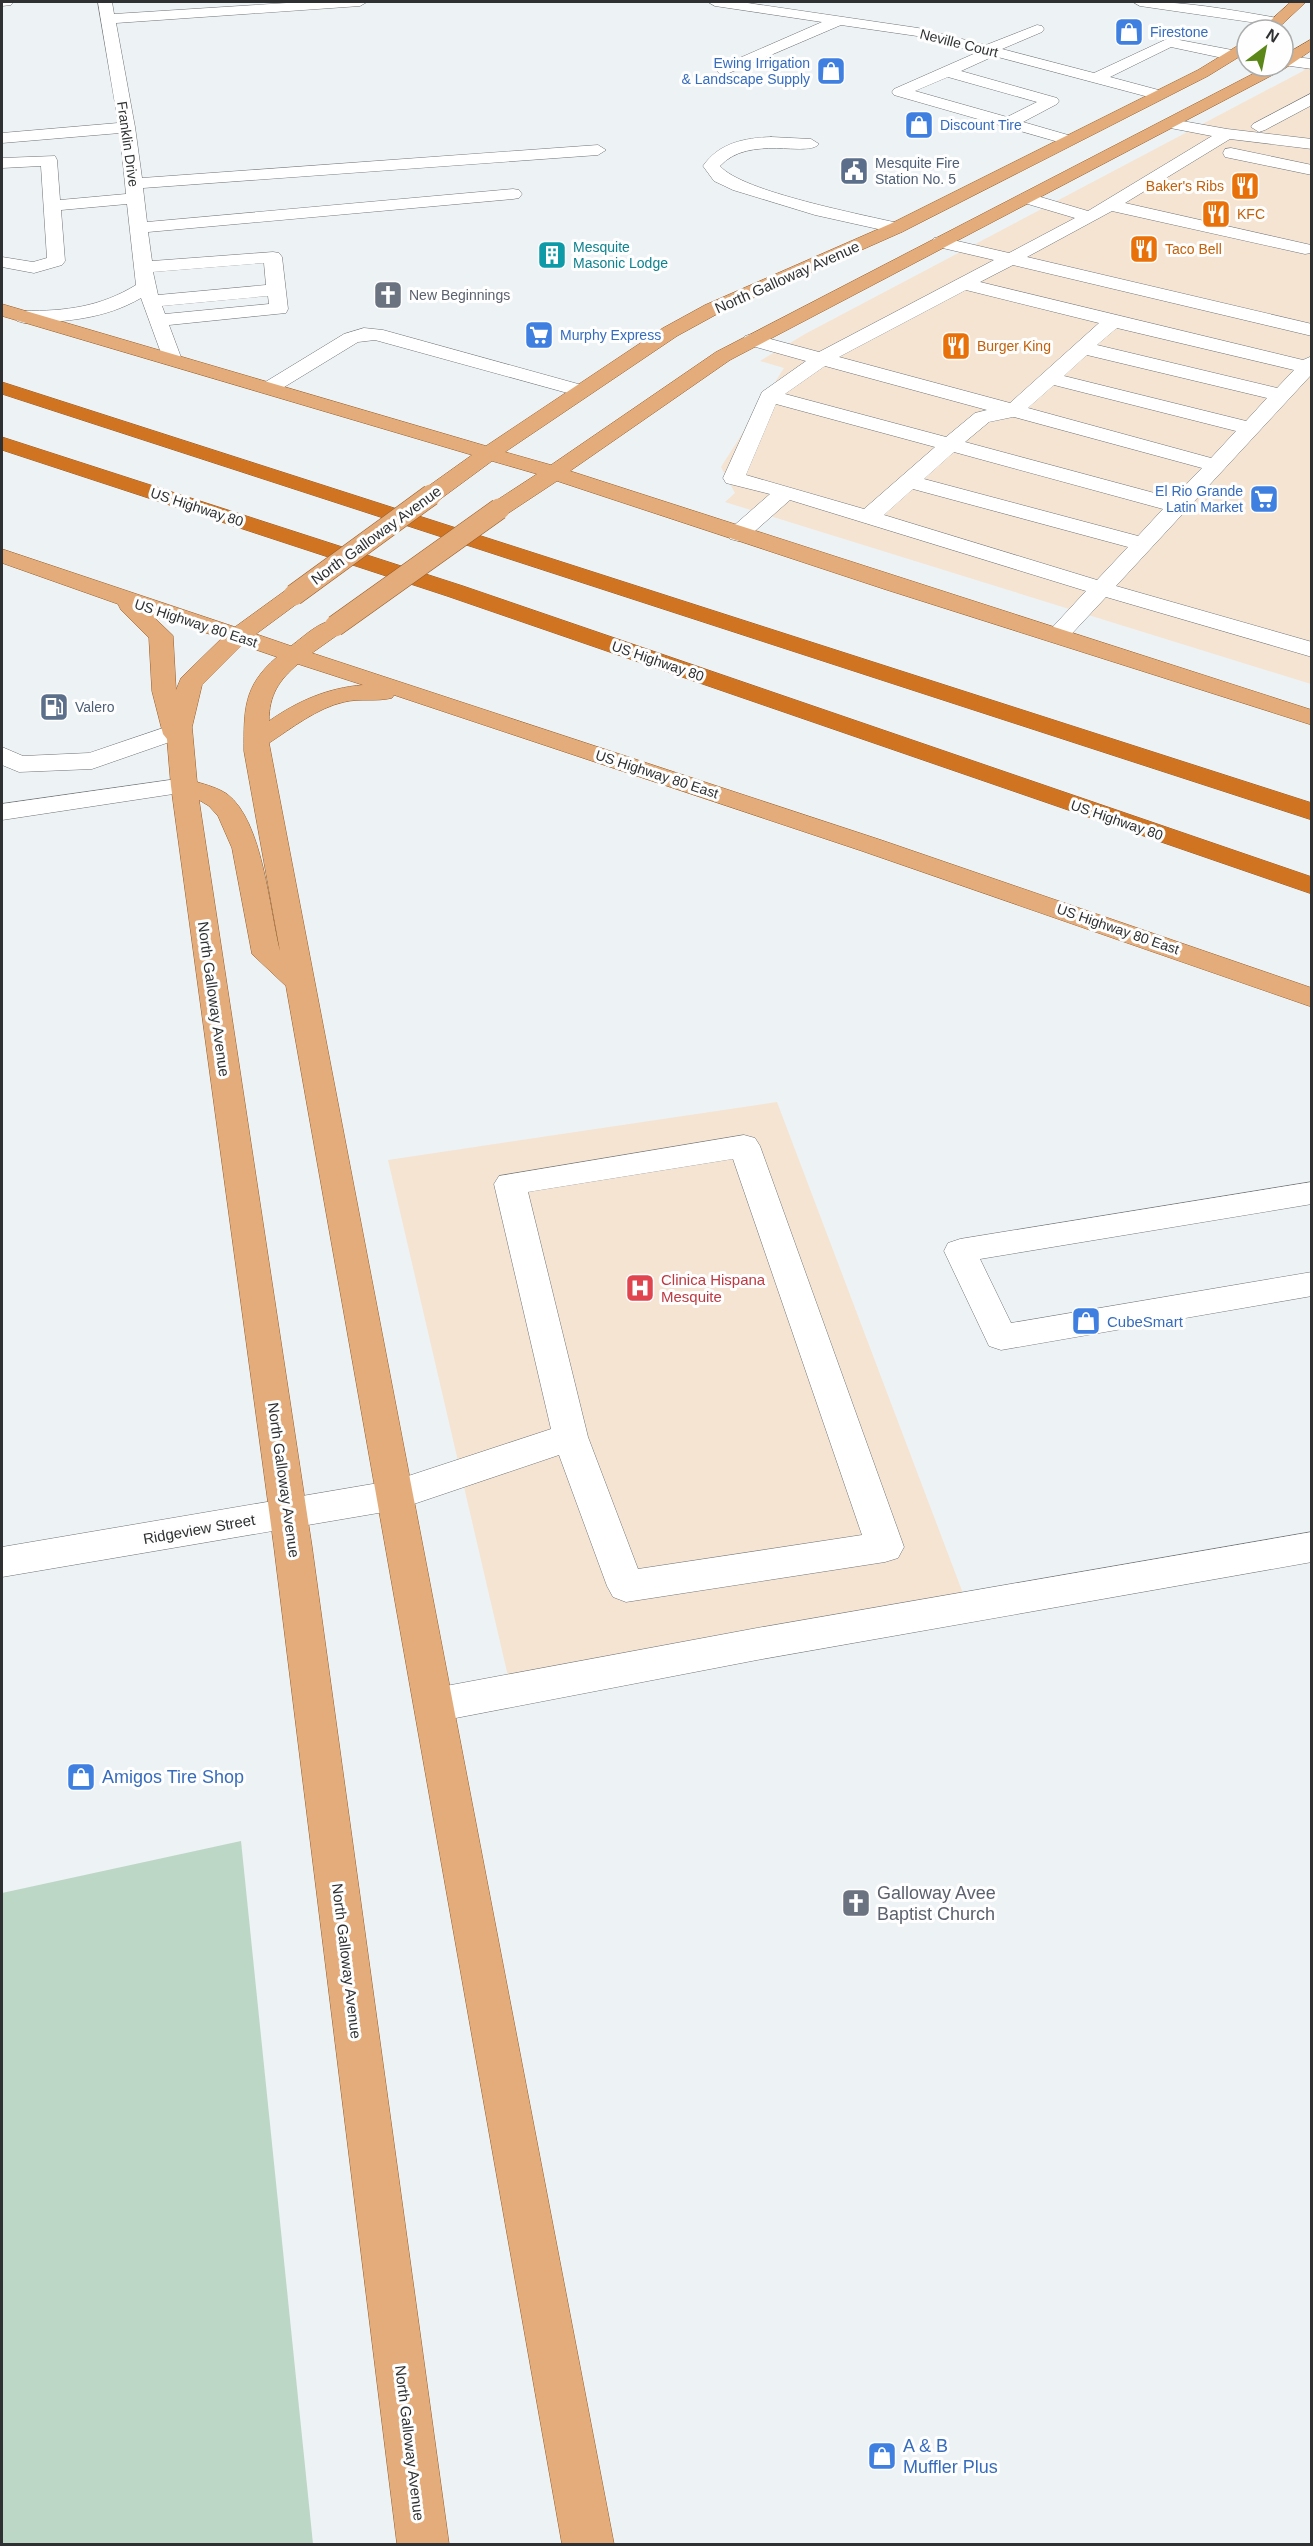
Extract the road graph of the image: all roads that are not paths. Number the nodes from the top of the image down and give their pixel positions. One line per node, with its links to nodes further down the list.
1 (2, 2): 2 (street)
2 (6, 2)
3 (105, 2): 12 (street, Franklin Drive)
4 (360, 2): 12 (street)
5 (715, 2): 8 (street, Neville Court)
6 (1140, 2): 10 (street)
7 (1299, 2): 11 (main road)
8 (761, 5): 13 (street, Neville Court)
9 (897, 15): 14 (street)
10 (1240, 18)
11 (1282, 18)
12 (108, 19): 39 (street, Franklin Drive)
13 (840, 20): 14 (street, Neville Court); 15 (street)
14 (878, 26): 17 (street, Neville Court)
15 (819, 29): 18 (street); 27 (street)
16 (1037, 29): 21 (street)
17 (926, 34): 20 (street); 21 (street, Neville Court)
18 (850, 37)
19 (1311, 43): 23 (main road)
20 (900, 44)
21 (991, 51): 28 (street); 29 (street, Neville Court)
22 (1235, 53): 24 (main road, North Galloway Avenue)
23 (1295, 54)
24 (1232, 55): 29 (street); 31 (main road, North Galloway Avenue)
25 (1295, 63): 26 (street)
26 (1311, 64)
27 (724, 70)
28 (947, 72): 37 (street); 37 (street)
29 (1096, 78): 31 (street, Neville Court)
30 (1256, 78): 33 (main road)
31 (1160, 94): 33 (main road); 35 (main road, North Galloway Avenue)
32 (1311, 98): 34 (street)
33 (1204, 107): 38 (main road); 40 (street)
34 (1294, 108): 36 (street); 40 (street)
35 (1126, 112): 38 (main road); 43 (main road, North Galloway Avenue)
36 (1311, 112)
37 (1009, 123): 43 (street)
38 (1172, 124): 41 (street); 52 (main road)
39 (127, 127): 42 (street); 50 (street, Franklin Drive)
40 (1259, 127): 44 (street)
41 (1227, 134): 44 (street); 46 (street)
42 (2, 138)
43 (1069, 140): 57 (main road, North Galloway Avenue)
44 (1311, 142)
45 (811, 144): 57 (street)
46 (1204, 147): 49 (street); 53 (street)
47 (598, 150): 50 (street)
48 (2, 163): 54 (street)
49 (1311, 170)
50 (134, 191): 54 (street); 56 (street, Franklin Drive)
51 (513, 194): 56 (street)
52 (1027, 198): 55 (street); 58 (main road)
53 (1109, 205): 55 (street); 59 (street)
54 (53, 206): 61 (street)
55 (1090, 217): 60 (street)
56 (139, 228): 63 (street, Franklin Drive)
57 (896, 228): 58 (main road); 81 (main road, North Galloway Avenue)
58 (940, 242): 60 (street); 73 (main road)
59 (1305, 249)
60 (1014, 258): 64 (street); 72 (street)
61 (2, 262)
62 (213, 262): 63 (street); 65 (street); 67 (street)
63 (143, 267): 66 (street, Franklin Drive)
64 (965, 284): 71 (street); 75 (street)
65 (276, 290): 67 (street); 70 (street)
66 (148, 294): 67 (street); 69 (street); 70 (street, Franklin Drive)
67 (223, 295)
68 (2, 310): 69 (main road)
69 (24, 317): 76 (main road)
70 (158, 320): 76 (street, Franklin Drive)
71 (1113, 321): 74 (street); 77 (street)
72 (1311, 330)
73 (752, 340): 75 (street); 90 (main road)
74 (1084, 348): 78 (street); 82 (street)
75 (820, 359): 83 (street); 84 (street)
76 (172, 360): 80 (main road)
77 (1309, 364): 82 (street)
78 (1050, 378): 84 (street); 85 (street)
79 (2, 388): 111 (highway)
80 (269, 388): 81 (street); 88 (main road)
81 (582, 391): 88 (main road, North Galloway Avenue)
82 (1280, 395): 85 (street)
83 (770, 396): 87 (street); 92 (street)
84 (1013, 411): 87 (street); 89 (street)
85 (1249, 428): 89 (street)
86 (2, 443): 112 (highway, US Highway 80)
87 (950, 445): 91 (street); 93 (street)
88 (489, 453): 90 (main road); 100 (main road, North Galloway Avenue, bridge)
89 (1215, 465): 93 (street)
90 (555, 473): 95 (main road); 103 (main road, bridge)
91 (909, 481): 94 (street); 96 (street)
92 (786, 492): 94 (street); 95 (street)
93 (1177, 506): 96 (street)
94 (868, 517): 98 (street)
95 (738, 534): 101 (main road)
96 (1142, 544): 98 (street)
97 (2, 556): 99 (main road, US Highway 80 East)
98 (1102, 587): 101 (street); 102 (street)
99 (124, 600): 100 (main road, US Highway 80 East); 107 (main road)
100 (238, 636): 103 (main road, US Highway 80 East); 107 (main road, North Galloway Avenue)
101 (1057, 636): 105 (main road)
102 (1311, 650)
103 (294, 655): 104 (main road, US Highway 80 East); 106 (main road)
104 (431, 700): 106 (main road); 114 (main road, US Highway 80 East)
105 (1311, 718)
106 (257, 740): 113 (main road)
107 (178, 743): 108 (street); 109 (main road, North Galloway Avenue)
108 (2, 755)
109 (184, 786): 110 (street); 113 (main road); 119 (main road, North Galloway Avenue)
110 (2, 812)
111 (1311, 813)
112 (1311, 886)
113 (301, 984): 118 (main road)
114 (1311, 998)
115 (1311, 1193): 116 (street)
116 (1311, 1284)
117 (570, 1437): 117 (street); 118 (street, Ridgeview Street)
118 (396, 1495): 119 (street, Ridgeview Street); 122 (main road)
119 (289, 1514): 121 (street, Ridgeview Street); 123 (main road, North Galloway Avenue)
120 (1311, 1547): 122 (street)
121 (2, 1562)
122 (435, 1705): 124 (main road)
123 (423, 2544)
124 (588, 2544)

